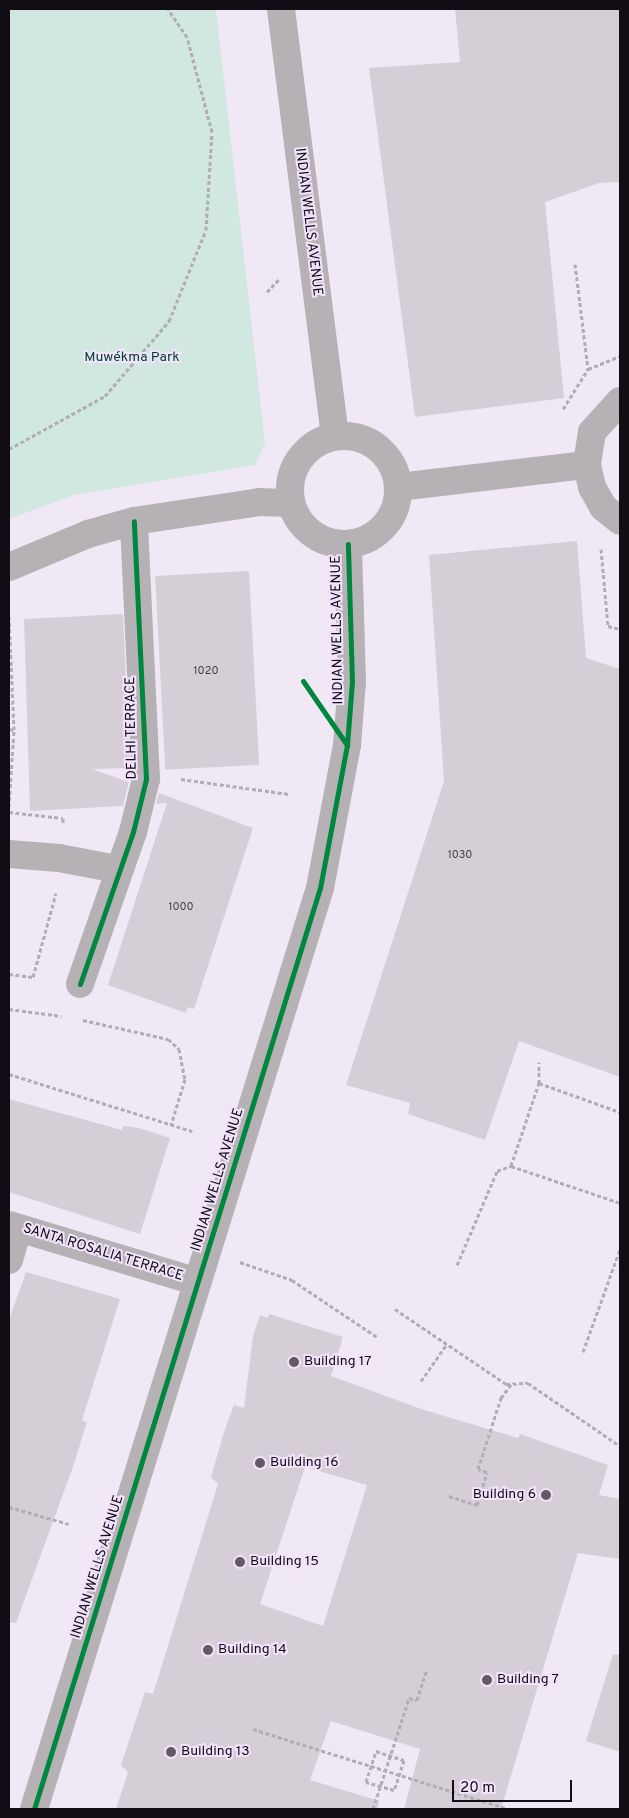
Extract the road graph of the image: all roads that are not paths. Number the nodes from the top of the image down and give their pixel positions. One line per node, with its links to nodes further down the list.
1 (281, 9): 3 (street, INDIAN WELLS AVENUE)
2 (620, 401): 4 (street)
3 (335, 436): 5 (street); 6 (street)
4 (587, 465): 5 (street); 8 (street)
5 (399, 487): 9 (street)
6 (291, 503): 7 (street); 9 (street)
7 (134, 521): 10 (street); 12 (street, DELHI TERRACE)
8 (620, 521)
9 (348, 544): 16 (street, INDIAN WELLS AVENUE)
10 (9, 567)
11 (9, 854): 12 (street)
12 (117, 869): 13 (street, DELHI TERRACE)
13 (80, 984)
14 (14, 1226): 15 (street); 16 (street, SANTA ROSALIA TERRACE)
15 (9, 1260)
16 (198, 1282): 17 (street, INDIAN WELLS AVENUE)
17 (34, 1809)

